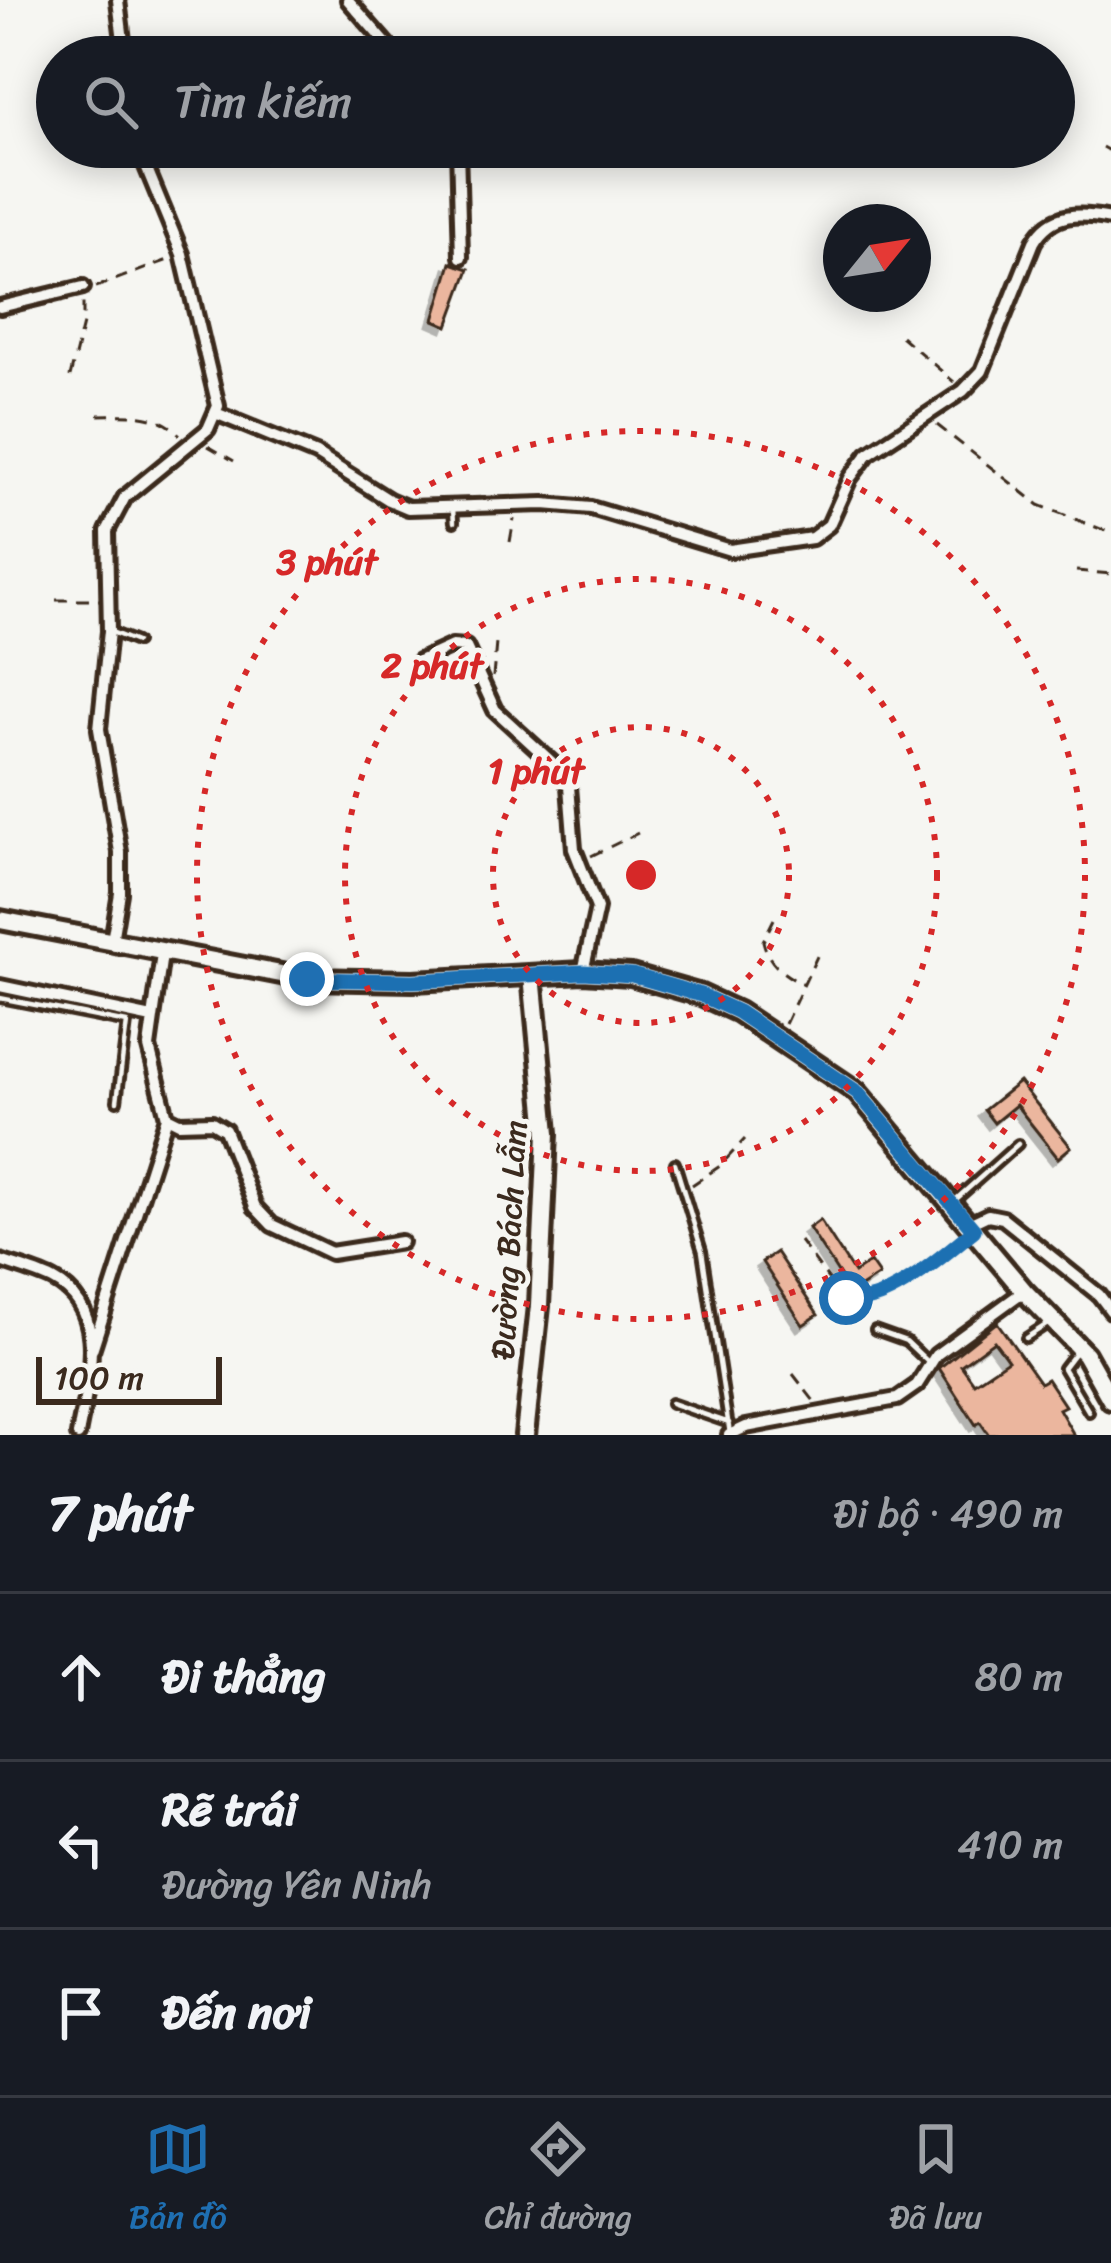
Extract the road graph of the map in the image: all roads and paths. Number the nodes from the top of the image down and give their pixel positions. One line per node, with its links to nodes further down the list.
1 (118, 0): 3 (street)
2 (348, 0): 4 (street)
3 (122, 36)
4 (380, 36)
5 (1102, 147): 6 (path)
6 (1111, 152)
7 (146, 168): 10 (street)
8 (459, 168): 11 (street)
9 (1111, 219): 16 (street)
10 (182, 254): 12 (path); 17 (street)
11 (461, 257)
12 (83, 287): 13 (street); 15 (path)
13 (0, 307)
14 (901, 336): 16 (path)
15 (70, 377)
16 (963, 391): 19 (street)
17 (218, 414): 21 (street); 22 (street)
18 (98, 415): 21 (path)
19 (928, 415): 24 (street); 25 (path)
20 (324, 439): 22 (lane)
21 (191, 443): 23 (path); 30 (street)
22 (316, 454): 24 (street)
23 (234, 461)
24 (516, 506): 26 (path)
25 (1111, 533)
26 (510, 542)
27 (1076, 571): 28 (path)
28 (1111, 574)
29 (56, 600): 30 (path)
30 (108, 600): 31 (street)
31 (109, 632): 32 (lane); 40 (street)
32 (136, 642)
33 (496, 643): 35 (path)
34 (419, 661): 35 (street)
35 (495, 710): 37 (street)
36 (638, 833): 37 (path)
37 (578, 862): 43 (street)
38 (0, 920): 40 (main road)
39 (775, 920): 45 (path)
40 (112, 941): 42 (main road)
41 (820, 950): 45 (path)
42 (162, 954): 44 (main road); 48 (street)
43 (583, 972): 44 (main road); 49 (main road)
44 (532, 975): 76 (main road, Đường Bách Lẫm)
45 (804, 985): 49 (path)
46 (0, 986): 48 (street)
47 (0, 998): 50 (lane)
48 (152, 1018): 51 (street)
49 (777, 1037): 56 (main road)
50 (117, 1101)
51 (167, 1117): 59 (street); 67 (street)
52 (745, 1139): 55 (path)
53 (1018, 1144): 56 (lane)
54 (676, 1163): 55 (lane)
55 (684, 1190): 74 (lane)
56 (953, 1202): 57 (main road)
57 (972, 1227): 58 (path); 61 (main road); 62 (street)
58 (800, 1240)
59 (401, 1242)
60 (0, 1261): 67 (street)
61 (1024, 1292): 63 (main road); 68 (street)
62 (1111, 1311)
63 (1053, 1320): 65 (lane); 66 (main road)
64 (875, 1330): 68 (lane)
65 (1026, 1338)
66 (1080, 1347): 70 (main road); 72 (lane)
67 (92, 1350): 75 (street)
68 (929, 1363): 73 (street)
69 (793, 1374): 73 (path)
70 (1111, 1400)
71 (671, 1403): 74 (lane)
72 (1089, 1412)
73 (822, 1414): 74 (street)
74 (729, 1430)
75 (78, 1435)
76 (524, 1435)

